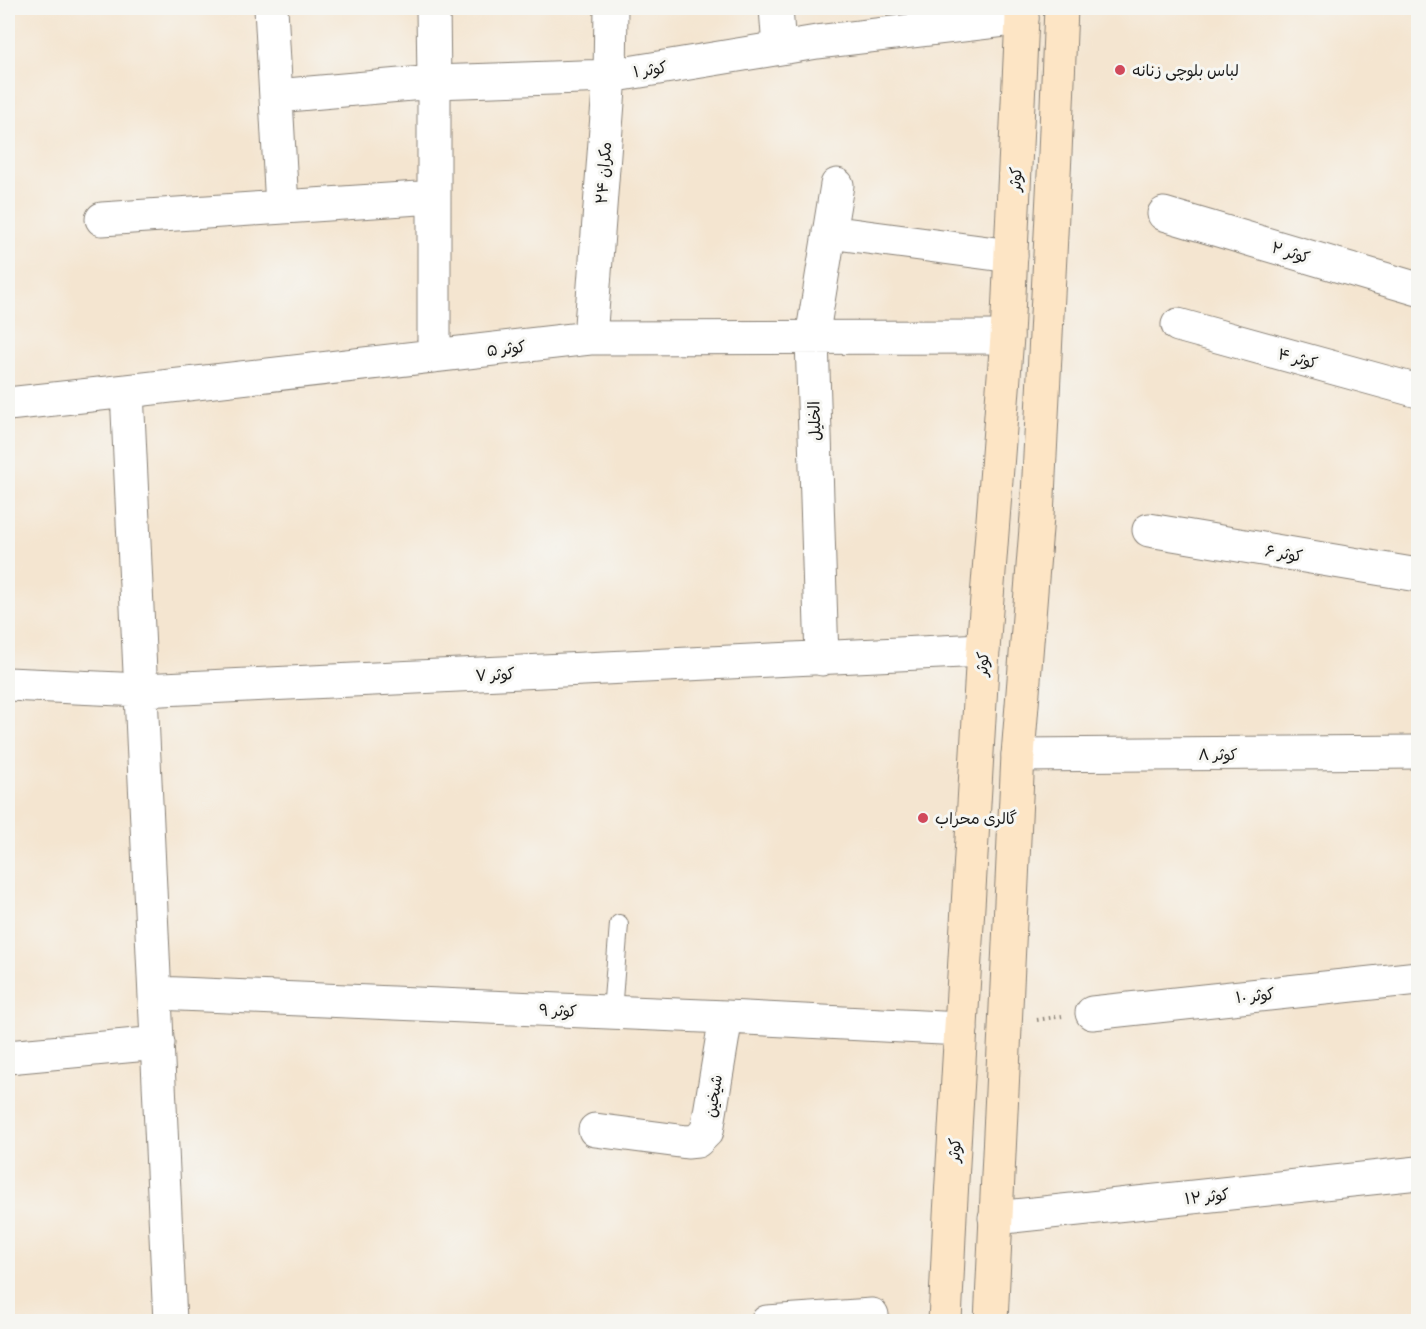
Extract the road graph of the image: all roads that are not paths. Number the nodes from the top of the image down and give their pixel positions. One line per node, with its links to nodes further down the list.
1 (271, 8): 10 (street)
2 (433, 8): 9 (street)
3 (610, 8): 8 (street, مکران ۲۴)
4 (776, 8): 7 (street)
5 (1061, 8): 34 (main road)
6 (1022, 13): 7 (street, کوثر ۱); 17 (main road, کوثر)
7 (779, 48): 8 (street, کوثر ۱)
8 (610, 76): 9 (street, کوثر ۱); 21 (street, مکران ۲۴)
9 (434, 82): 10 (street, کوثر ۱); 12 (street)
10 (276, 96): 13 (street)
11 (837, 185): 16 (street, الخلیل)
12 (434, 197): 13 (street); 23 (street)
13 (282, 207): 15 (street)
14 (1164, 214): 18 (street, کوثر ۲)
15 (102, 219)
16 (829, 232): 17 (street); 22 (street, الخلیل)
17 (1011, 256): 20 (main road, کوثر)
18 (1419, 290)
19 (1178, 325): 25 (street, کوثر ۴)
20 (1007, 337): 22 (street, کوثر ۵); 29 (main road, کوثر)
21 (590, 338): 22 (street, کوثر ۵); 23 (street, کوثر ۵)
22 (812, 338): 30 (street, الخلیل)
23 (434, 356): 24 (street, کوثر ۵)
24 (127, 391): 26 (street, کوثر ۵); 32 (street)
25 (1419, 391)
26 (8, 404)
27 (1149, 530): 28 (street, کوثر ۶)
28 (1419, 575)
29 (983, 650): 30 (street, کوثر ۷); 41 (main road, کوثر)
30 (822, 659): 32 (street, کوثر ۷)
31 (8, 684): 32 (street, کوثر ۷)
32 (142, 690): 37 (street)
33 (1419, 752): 34 (street, کوثر ۸)
34 (1018, 755): 46 (main road)
35 (620, 924): 38 (lane)
36 (1419, 978): 39 (street, کوثر ۱۰)
37 (156, 993): 38 (street, کوثر ۹); 42 (street)
38 (612, 1012): 40 (street, کوثر ۹)
39 (1092, 1013)
40 (726, 1017): 41 (street, کوثر ۹); 44 (street, شیخین)
41 (961, 1029): 50 (main road, کوثر)
42 (158, 1043): 43 (street); 48 (street)
43 (8, 1057)
44 (595, 1130)
45 (1419, 1173): 46 (street, کوثر ۱۲)
46 (995, 1218): 51 (main road)
47 (872, 1315): 49 (street)
48 (171, 1322)
49 (767, 1322)
50 (945, 1322)
51 (991, 1322)

